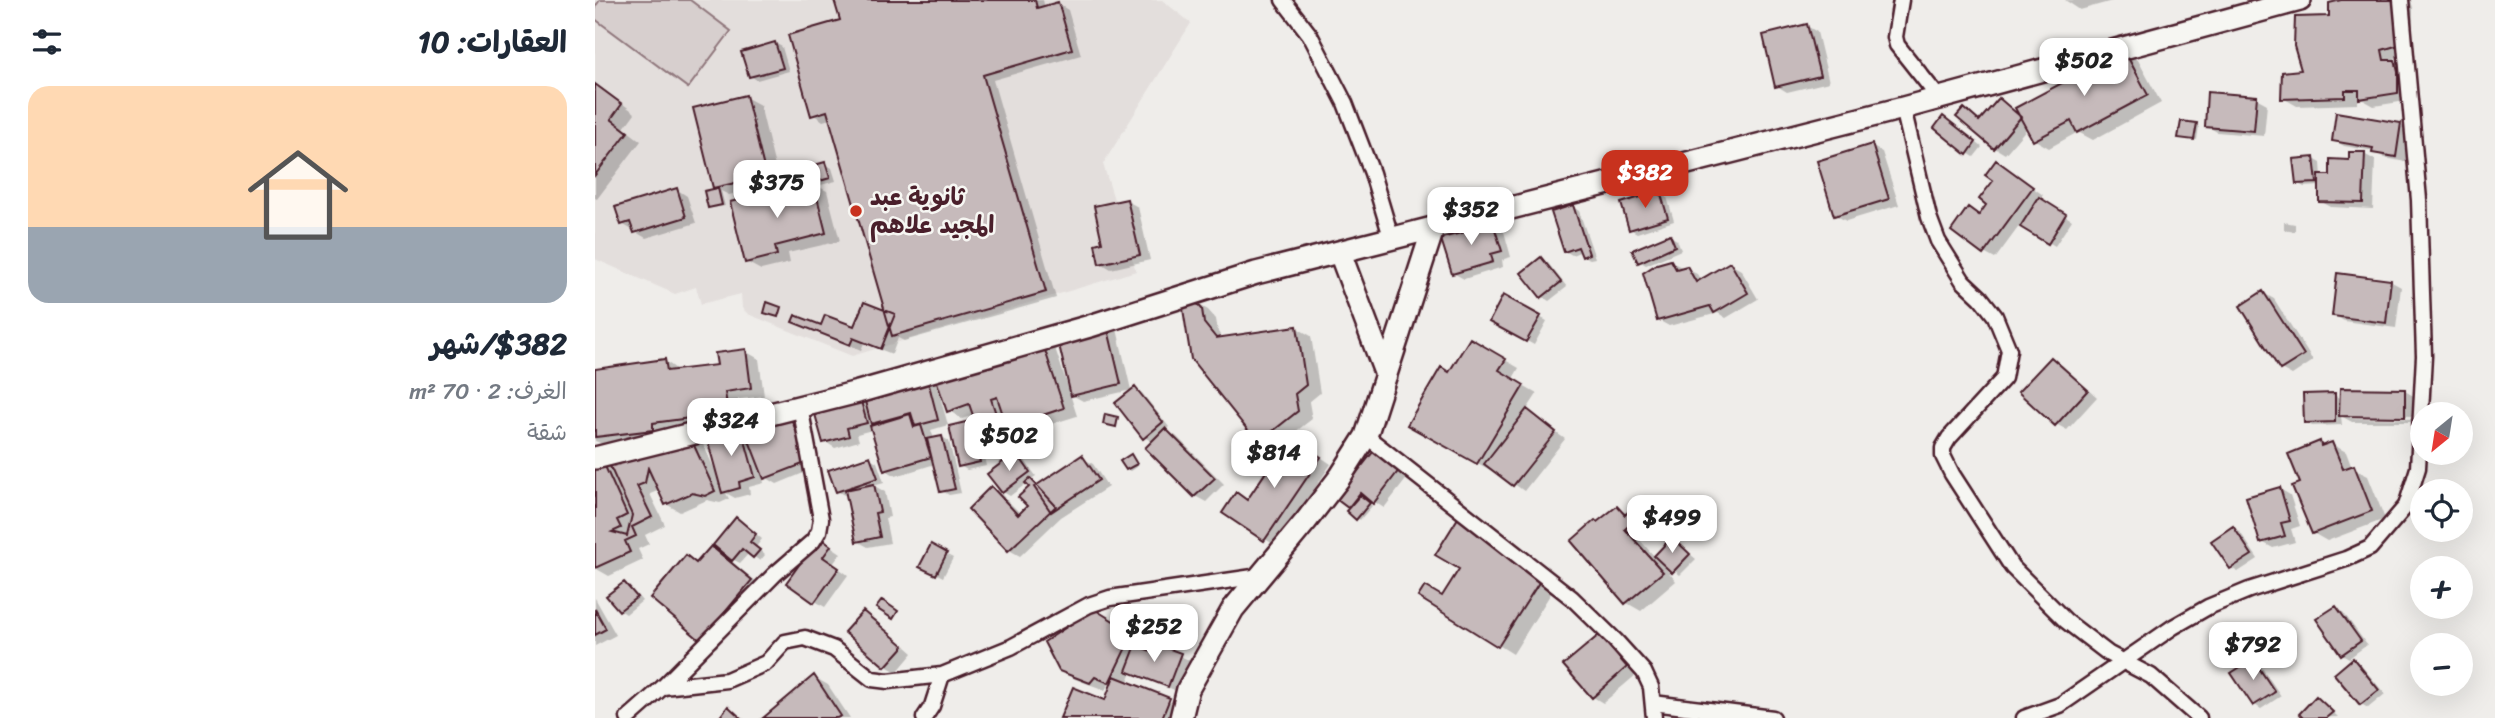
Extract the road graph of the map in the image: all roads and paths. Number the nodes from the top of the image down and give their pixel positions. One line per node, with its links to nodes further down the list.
1 (1283, 0): 8 (street)
2 (1902, 0): 5 (street)
3 (2300, 0): 5 (main road)
4 (2401, 0): 15 (street)
5 (1939, 98): 6 (main road)
6 (1903, 108): 7 (main road); 15 (street)
7 (1433, 229): 8 (main road); 10 (main road)
8 (1392, 240): 9 (main road)
9 (1340, 253): 10 (main road); 11 (main road)
10 (1386, 375): 12 (main road)
11 (800, 406): 13 (main road); 17 (street)
12 (1366, 436): 14 (main road); 18 (street)
13 (595, 457)
14 (1260, 576): 16 (street); 21 (main road)
15 (2125, 662): 23 (street); 24 (street)
16 (942, 675): 17 (street); 20 (street)
17 (663, 687): 19 (street)
18 (1654, 711): 22 (street)
19 (628, 718)
20 (924, 718)
21 (1181, 718)
22 (1773, 718)
23 (2024, 718)
24 (2199, 718)

